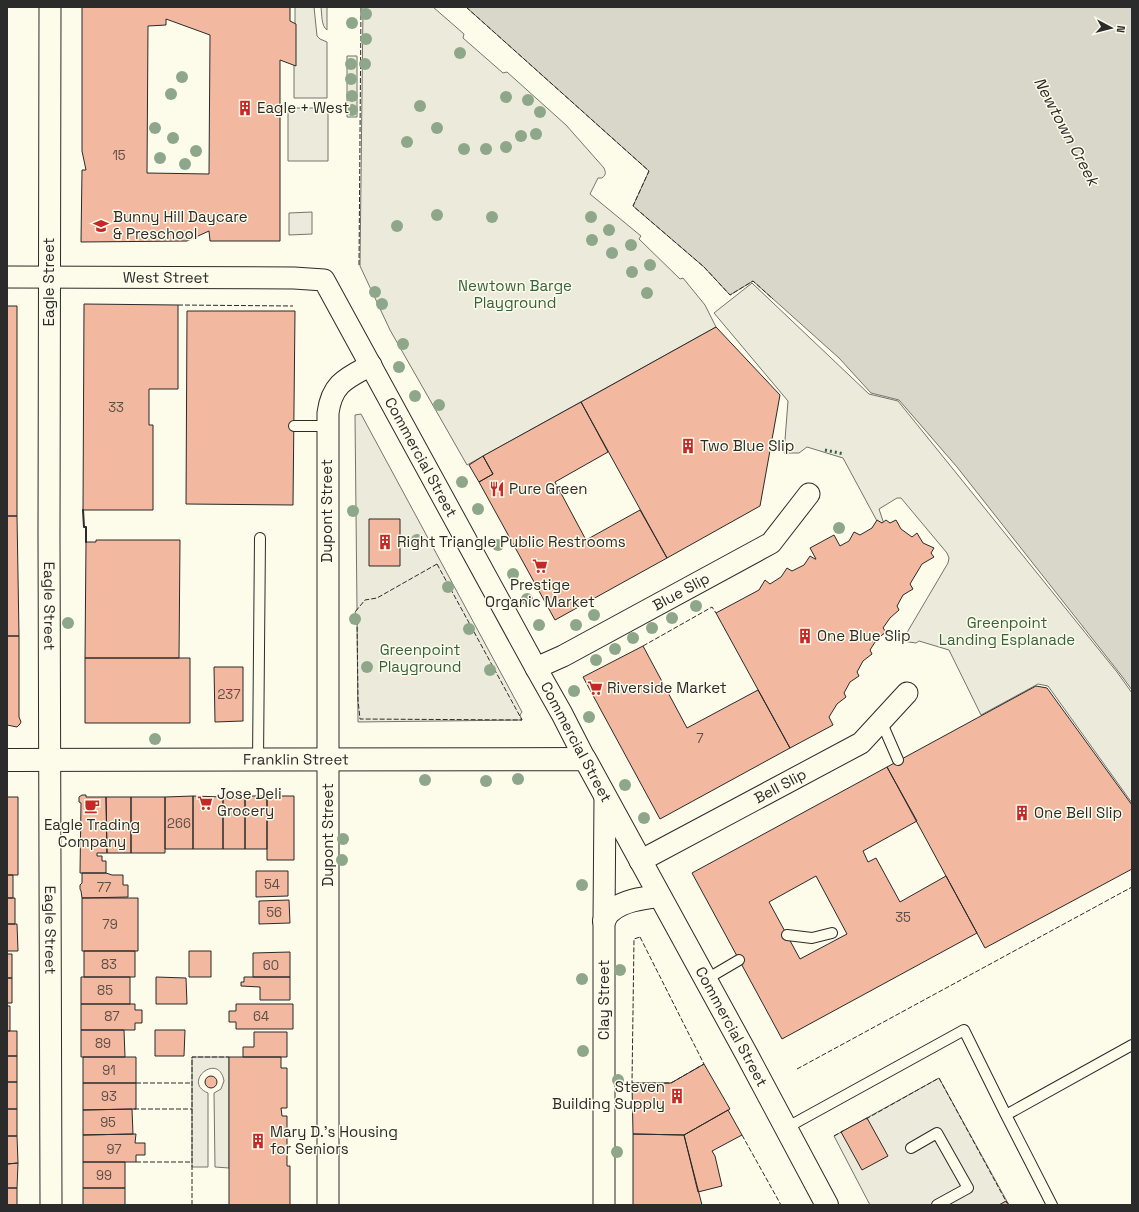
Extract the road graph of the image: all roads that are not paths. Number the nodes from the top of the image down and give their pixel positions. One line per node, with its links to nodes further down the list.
1 (50, 7): 2 (street, Eagle Street)
2 (49, 276): 3 (street, West Street); 4 (street, West Street); 15 (street, Eagle Street)
3 (7, 277)
4 (324, 280): 5 (street, Commercial Street)
5 (371, 365): 7 (street, Dupont Street); 10 (street, Commercial Street)
6 (294, 426): 7 (lane)
7 (328, 426): 17 (street, Dupont Street)
8 (809, 494): 10 (street, Blue Slip)
9 (260, 538): 16 (lane)
10 (536, 668): 13 (street, Commercial Street)
11 (907, 693): 12 (street, Bell Slip)
12 (881, 721): 18 (lane); 20 (street, Bell Slip)
13 (585, 759): 17 (street, Franklin Street); 19 (street, Commercial Street)
14 (7, 760): 15 (street, Franklin Street)
15 (49, 760): 16 (street, Franklin Street); 31 (street, Eagle Street)
16 (258, 760): 17 (street, Franklin Street)
17 (328, 760): 32 (street, Dupont Street)
18 (898, 760)
19 (605, 796): 20 (street, Commercial Street); 22 (street, Clay Street)
20 (640, 860): 21 (street, Commercial Street)
21 (659, 896): 22 (street); 26 (street, Commercial Street)
22 (604, 921): 33 (street, Clay Street)
23 (832, 933): 24 (lane)
24 (787, 935)
25 (739, 960): 26 (lane)
26 (705, 980): 29 (street, Commercial Street)
27 (1132, 1045): 28 (lane)
28 (1006, 1114): 29 (lane); 36 (lane)
29 (786, 1128): 34 (street, Commercial Street)
30 (911, 1148): 35 (lane)
31 (51, 1205)
32 (328, 1205)
33 (604, 1205)
34 (827, 1205)
35 (937, 1205)
36 (1052, 1205)

